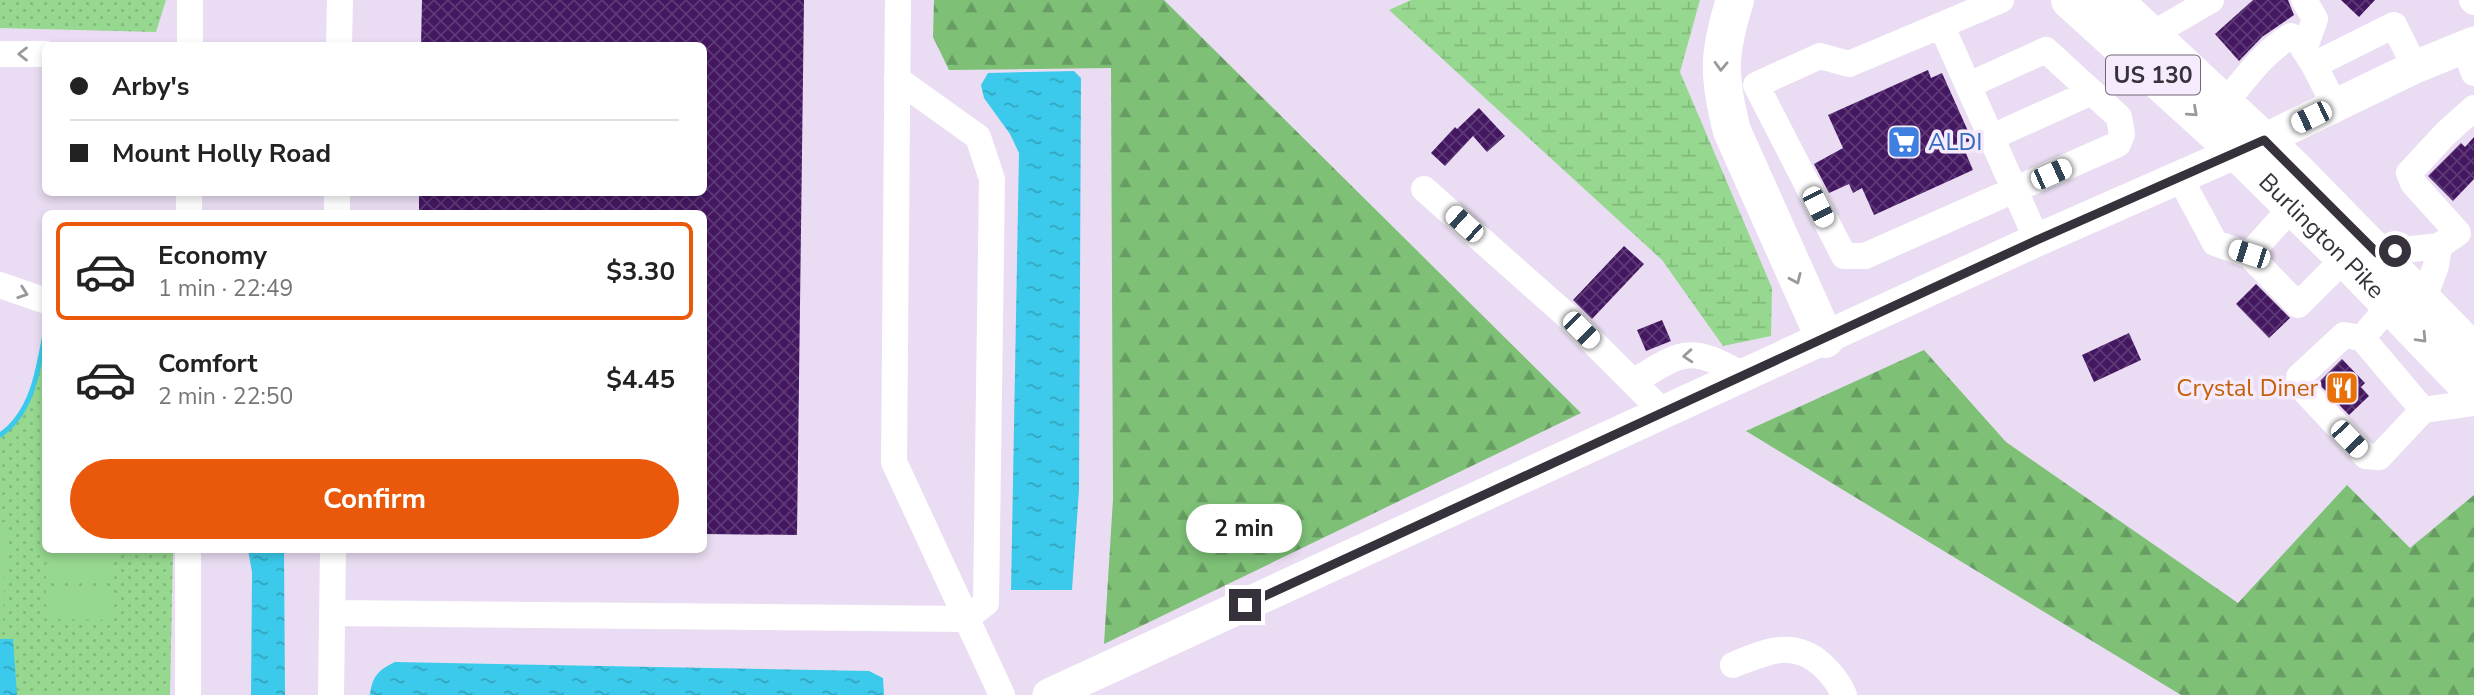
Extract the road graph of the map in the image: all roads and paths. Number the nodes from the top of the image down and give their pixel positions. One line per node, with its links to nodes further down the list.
1 (190, 0): 12 (street)
2 (340, 0): 13 (street)
3 (898, 0): 19 (street)
4 (1735, 0): 41 (highway, one-way to 41)
5 (2001, 0): 10 (street)
6 (2070, 0): 27 (highway, Burlington Pike / US 130, one-way to 27)
7 (2113, 0): 11 (highway, Burlington Pike / US 130)
8 (2211, 0): 11 (street)
9 (2304, 0): 17 (street)
10 (1942, 27): 20 (street); 31 (street)
11 (2151, 35): 22 (highway, Burlington Pike / US 130)
12 (190, 42)
13 (339, 42)
14 (0, 54): 15 (street, one-way to 14)
15 (42, 54)
16 (2471, 54): 18 (main road)
17 (2309, 57): 18 (street); 22 (street); 23 (street)
18 (2415, 67): 23 (main road)
19 (897, 79): 52 (street); 52 (street)
20 (1969, 85): 21 (street); 26 (street)
21 (2092, 92): 26 (street); 31 (street)
22 (2225, 103): 27 (highway, Burlington Pike / US 130)
23 (2335, 106): 27 (main road)
24 (2474, 108): 29 (street)
25 (2474, 122): 29 (street)
26 (1992, 136): 31 (street)
27 (2250, 145): 28 (main road); 32 (highway, Burlington Pike / US 130); 36 (highway, Burlington Pike / US 130)
28 (2179, 176): 34 (main road); 35 (street)
29 (2413, 180): 33 (street)
30 (1424, 189): 44 (street)
31 (2016, 190): 34 (street)
32 (2292, 207): 35 (street); 36 (highway, Burlington Pike / US 130)
33 (2457, 233): 36 (street); 39 (street)
34 (2037, 240): 41 (main road)
35 (2249, 254): 36 (street)
36 (2361, 256): 39 (highway, Burlington Pike / US 130)
37 (0, 285): 38 (street, one-way to 38)
38 (42, 300)
39 (2406, 302): 40 (street); 42 (highway, Burlington Pike / US 130); 45 (highway, Burlington Pike / US 130, one-way to 45)
40 (2362, 338): 47 (street); 47 (street)
41 (1825, 339): 43 (main road)
42 (2474, 353)
43 (1745, 376): 44 (street, one-way to 44); 48 (main road)
44 (1633, 382): 48 (street)
45 (2474, 392)
46 (2474, 403): 47 (street)
47 (2423, 410)
48 (1664, 413): 57 (main road)
49 (188, 553): 54 (street)
50 (332, 553): 51 (street)
51 (332, 613): 52 (street); 55 (street)
52 (965, 619): 56 (street)
53 (1733, 665): 58 (street)
54 (188, 695)
55 (331, 695)
56 (1002, 695)
57 (1049, 695)
58 (1844, 695)

